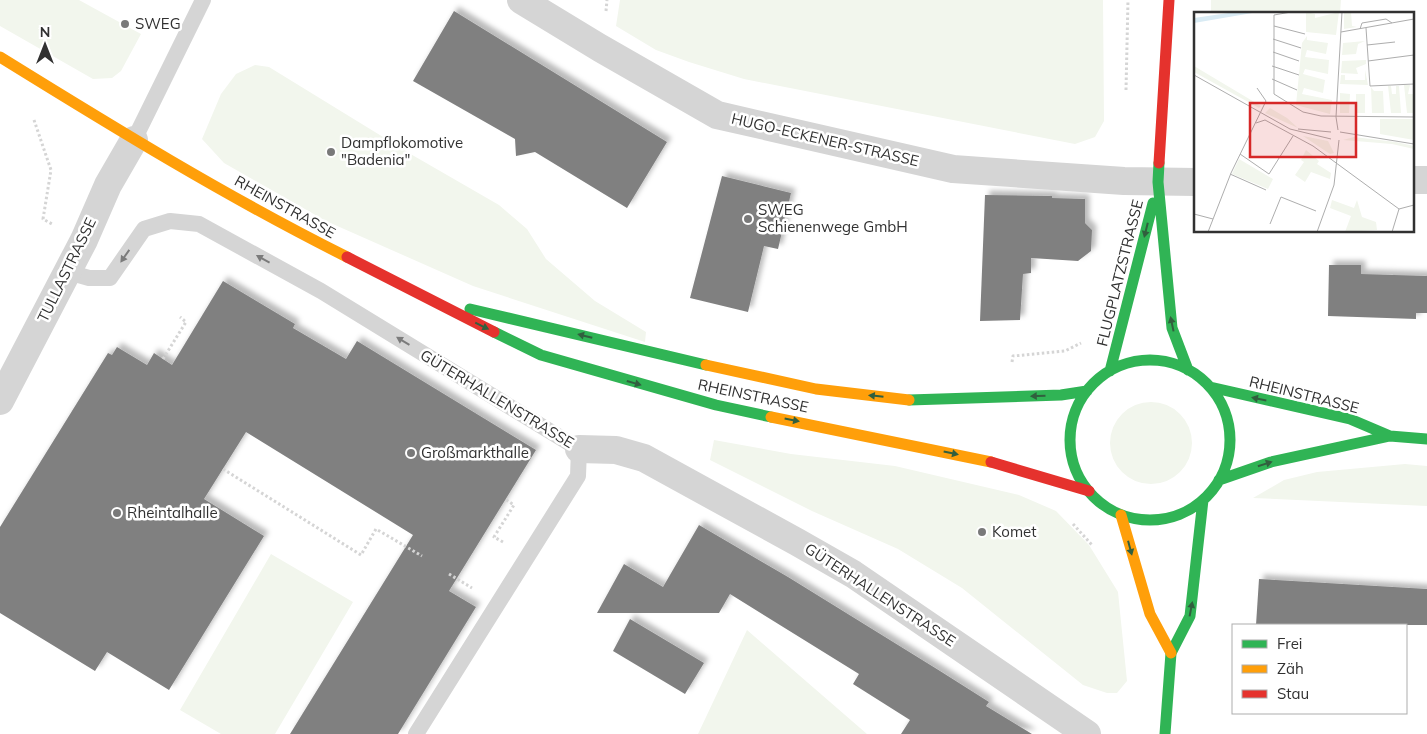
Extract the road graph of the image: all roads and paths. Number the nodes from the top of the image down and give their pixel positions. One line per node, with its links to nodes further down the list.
1 (203, 0): 6 (lane)
2 (521, 0): 9 (street, HUGO-ECKENER-STRASSE)
3 (1169, 0): 9 (main road, FLUGPLATZSTRASSE)
4 (0, 57): 6 (main road, RHEINSTRASSE)
5 (27, 116): 11 (path)
6 (134, 140): 11 (street, TULLASTRASSE); 13 (main road, RHEINSTRASSE)
7 (1414, 180): 8 (street)
8 (1427, 180)
9 (1158, 182): 10 (street, HUGO-ECKENER-STRASSE); 16 (main road, FLUGPLATZSTRASSE, one-way to 9); 17 (main road, FLUGPLATZSTRASSE, one-way to 17)
10 (1194, 182)
11 (84, 240): 12 (street, TULLASTRASSE)
12 (68, 272): 20 (street, TULLASTRASSE); 23 (lane, GÜTERHALLENSTRASSE, one-way to 12)
13 (422, 297): 19 (main road, RHEINSTRASSE, one-way to 13); 26 (main road, RHEINSTRASSE, one-way to 26)
14 (180, 317): 15 (path)
15 (163, 360)
16 (1188, 370): 17 (main road); 18 (main road)
17 (1110, 371): 19 (main road)
18 (1210, 387): 21 (main road, RHEINSTRASSE, one-way to 18); 25 (main road)
19 (1087, 391): 26 (main road)
20 (0, 401)
21 (1390, 436): 22 (main road, RHEINSTRASSE); 25 (main road, RHEINSTRASSE, one-way to 21)
22 (1427, 439)
23 (580, 449): 33 (lane); 34 (street, GÜTERHALLENSTRASSE)
24 (223, 469): 31 (path)
25 (1219, 480): 28 (main road)
26 (1089, 492): 29 (main road)
27 (505, 499): 30 (path)
28 (1203, 500): 29 (main road); 32 (main road, one-way to 28)
29 (1121, 515): 32 (main road, one-way to 32)
30 (494, 537)
31 (422, 556)
32 (1171, 653): 35 (main road)
33 (416, 734)
34 (1087, 734)
35 (1165, 734)

